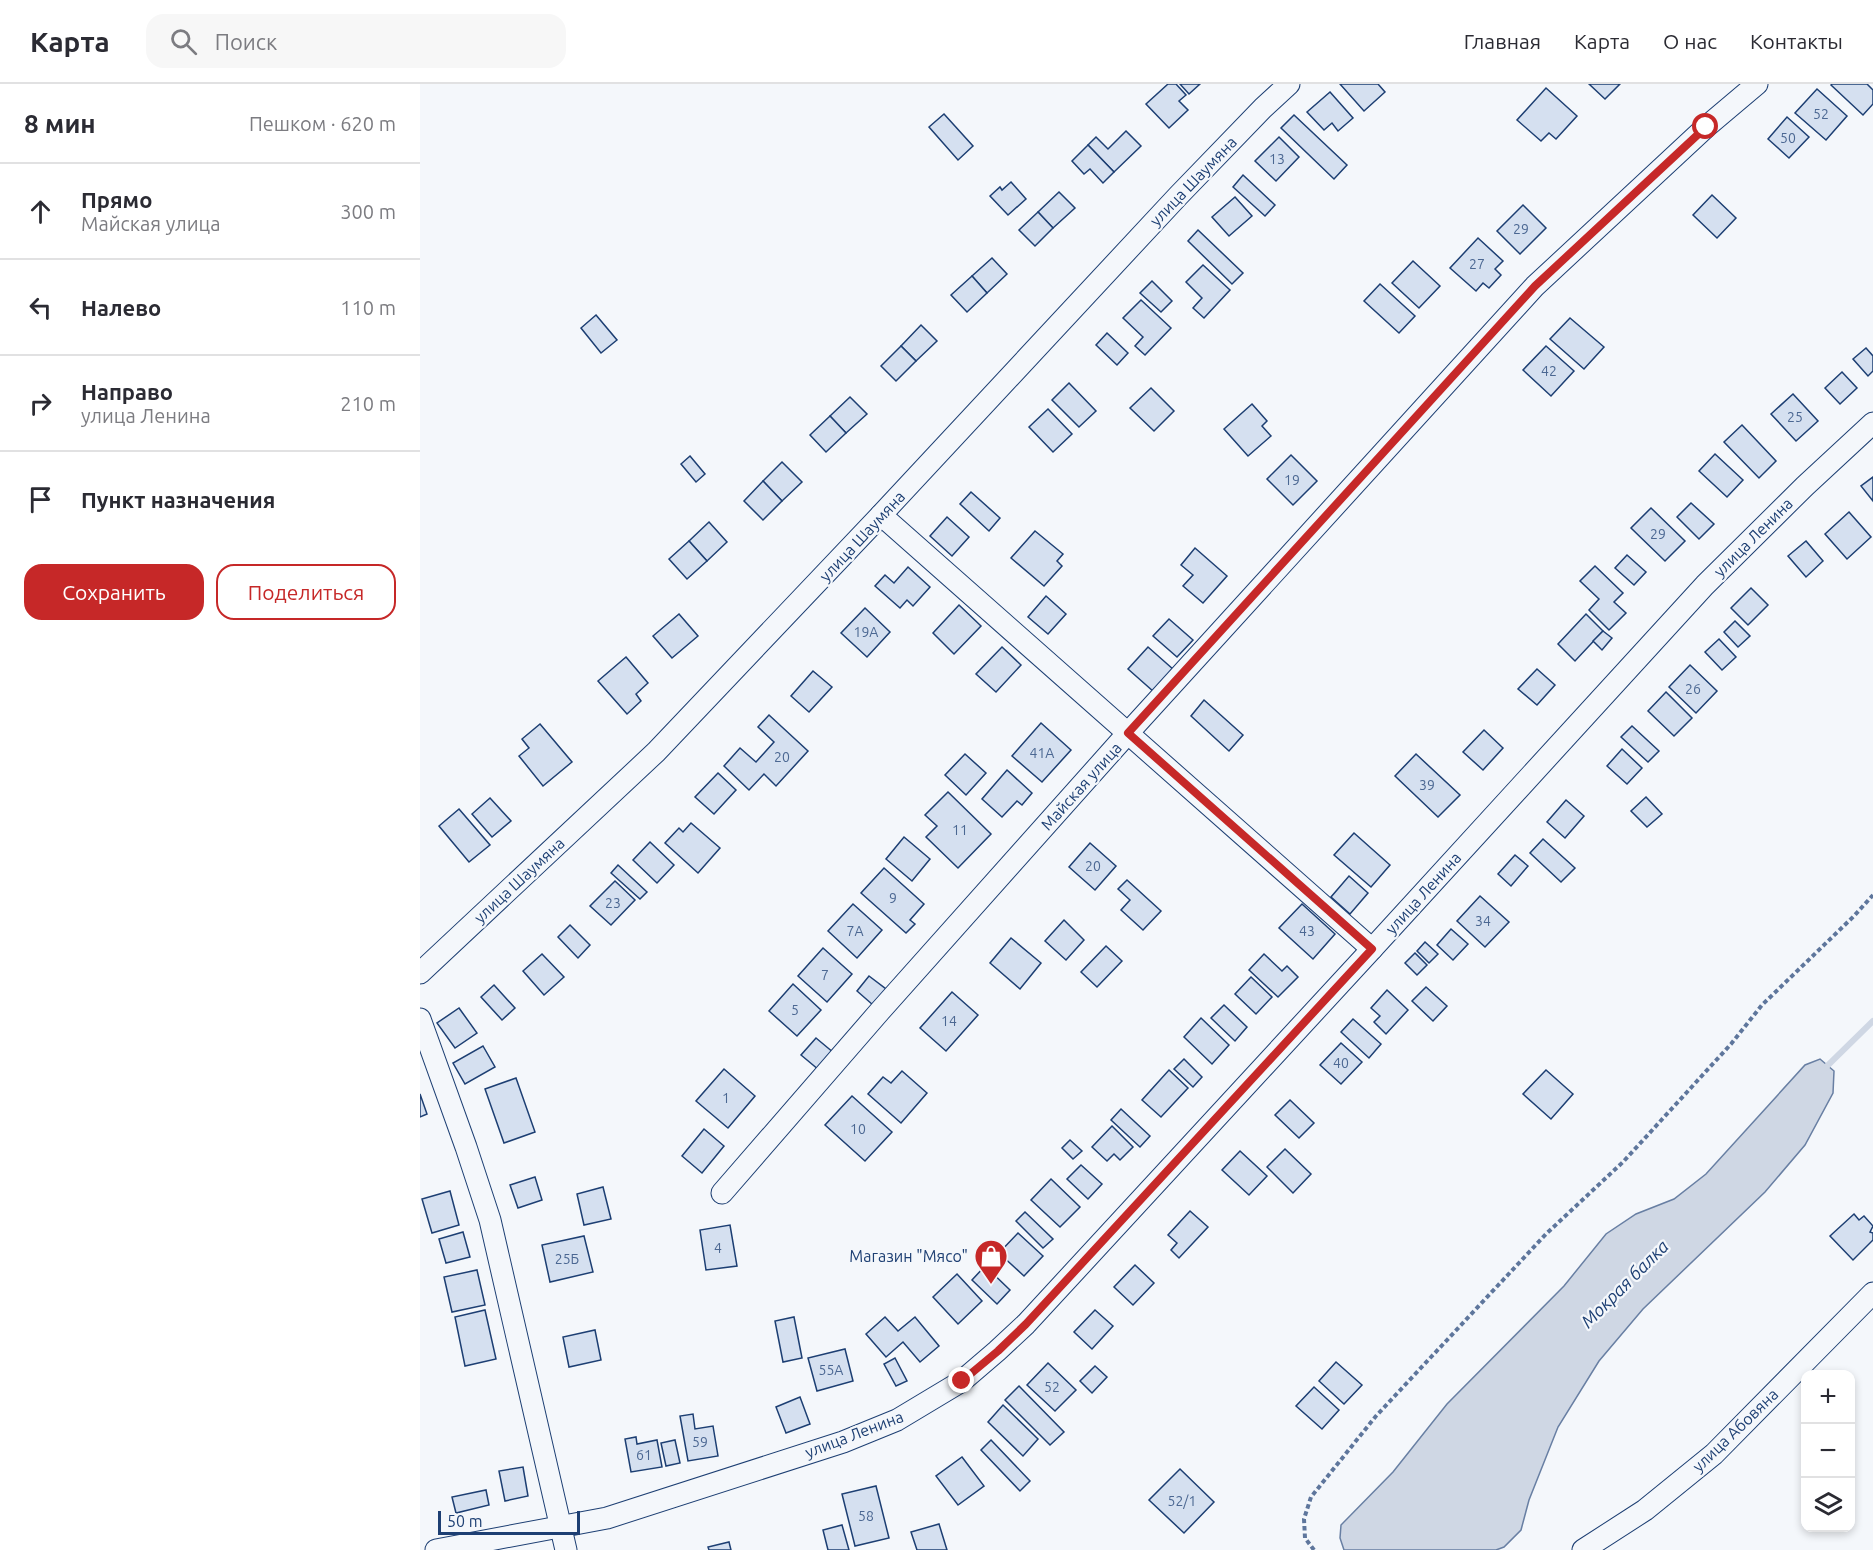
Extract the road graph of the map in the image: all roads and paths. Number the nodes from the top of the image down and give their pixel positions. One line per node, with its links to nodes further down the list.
1 (1289, 84): 4 (street, улица Шаумяна)
2 (1756, 84): 5 (street, Майская улица)
3 (1873, 423): 7 (street, улица Ленина)
4 (882, 515): 5 (street); 8 (street, улица Шаумяна)
5 (1128, 733): 7 (street); 10 (street, Майская улица)
6 (1873, 895): 15 (path)
7 (1372, 949): 12 (street, улица Ленина)
8 (420, 973)
9 (420, 1020): 12 (street)
10 (722, 1193)
11 (1873, 1293): 16 (street, улица Абовяна)
12 (562, 1527): 13 (street, улица Ленина); 14 (street)
13 (436, 1550)
14 (566, 1550)
15 (1314, 1550)
16 (1583, 1550)

